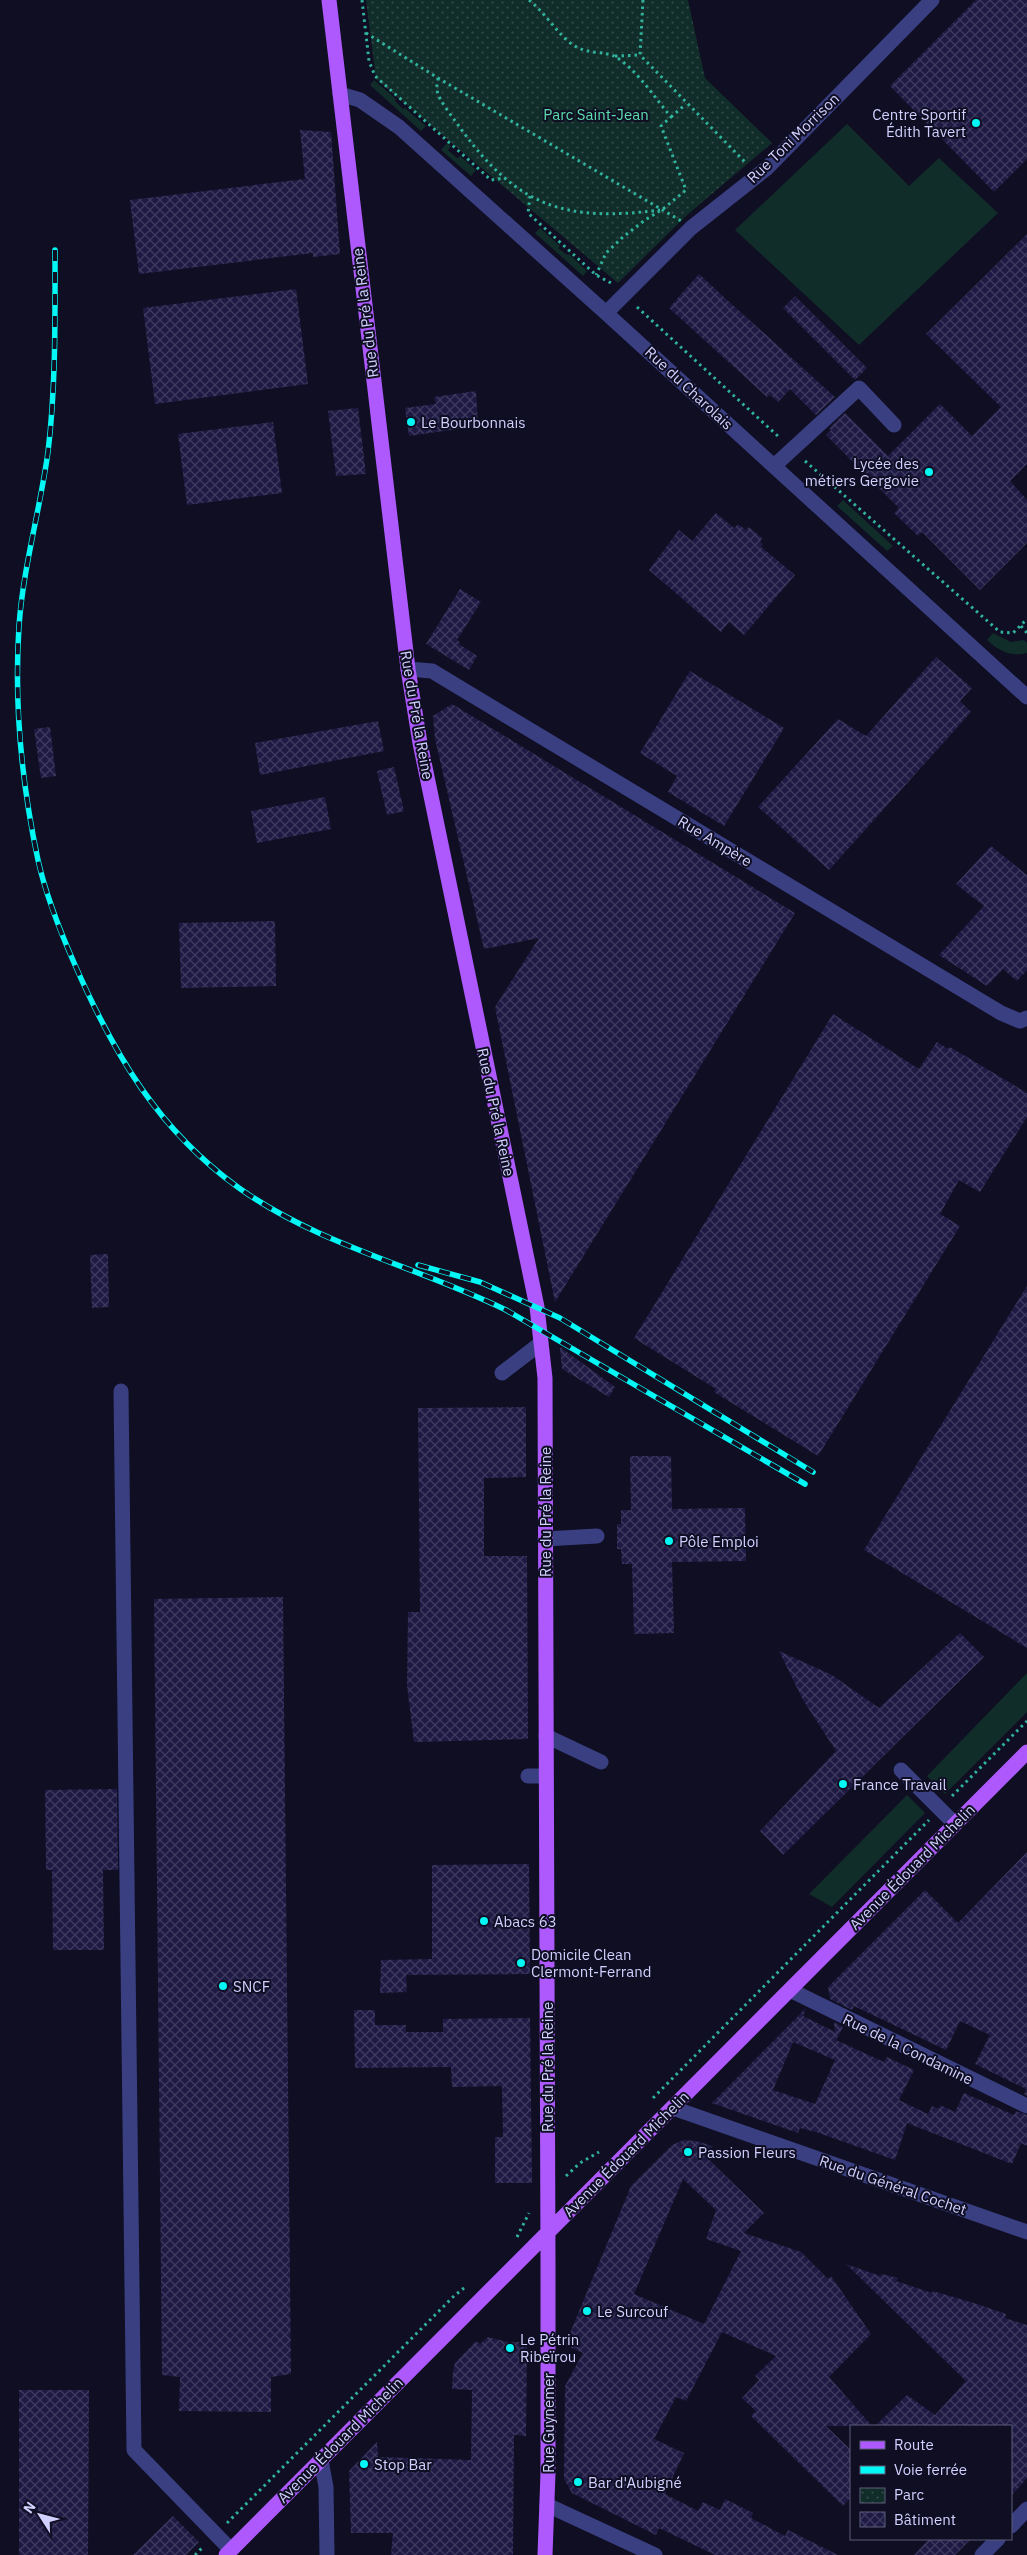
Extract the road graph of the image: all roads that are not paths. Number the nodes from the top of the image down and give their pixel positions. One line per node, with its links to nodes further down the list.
1 (330, 0): 3 (main road, Rue du Pré la Reine)
2 (932, 0): 4 (street, Rue Toni Morrison)
3 (340, 94): 4 (street, Rue du Charolais); 7 (main road, Rue du Pré la Reine)
4 (606, 313): 6 (street, Rue du Charolais)
5 (894, 425): 6 (street)
6 (774, 466): 8 (street, Rue du Charolais)
7 (408, 669): 9 (street, Rue Ampère); 10 (main road, Rue du Pré la Reine)
8 (1023, 687)
9 (1023, 1020)
10 (541, 1343): 11 (street); 14 (main road, Rue du Pré la Reine)
11 (502, 1373)
12 (121, 1391): 32 (street)
13 (597, 1536): 14 (street)
14 (545, 1539): 15 (main road, Rue du Pré la Reine)
15 (546, 1736): 17 (street); 20 (main road, Rue du Pré la Reine)
16 (1027, 1752): 21 (main road, Avenue Édouard Michelin)
17 (601, 1762)
18 (901, 1770): 21 (street)
19 (528, 1776): 20 (street)
20 (546, 1776): 25 (main road, Rue du Pré la Reine)
21 (955, 1824): 22 (main road, Avenue Édouard Michelin)
22 (790, 1990): 23 (street, Rue de la Condamine); 24 (main road, Avenue Édouard Michelin)
23 (1027, 2106)
24 (673, 2108): 25 (main road, Avenue Édouard Michelin); 26 (street, Rue du Général Cochet)
25 (547, 2232): 27 (main road, Avenue Édouard Michelin); 28 (main road, Rue Guynemer)
26 (1027, 2232)
27 (321, 2460): 32 (main road, Avenue Édouard Michelin); 33 (street)
28 (547, 2505): 34 (main road, Rue Guynemer); 35 (street)
29 (1027, 2509): 30 (street)
30 (1012, 2525)
31 (997, 2540): 36 (street)
32 (228, 2552)
33 (327, 2555)
34 (545, 2555)
35 (655, 2555)
36 (982, 2555)

